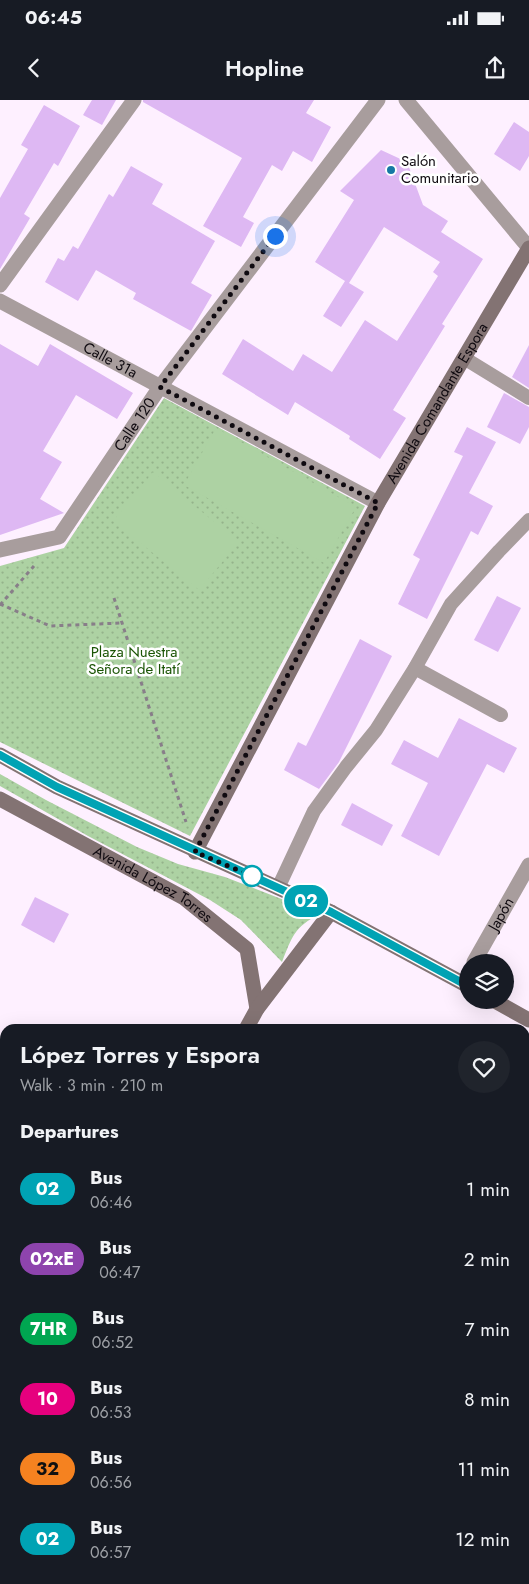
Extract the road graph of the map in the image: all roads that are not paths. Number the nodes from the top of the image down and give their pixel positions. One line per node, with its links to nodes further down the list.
1 (134, 100): 5 (street)
2 (378, 100): 8 (street, Calle 120)
3 (406, 100): 4 (street)
4 (529, 248): 7 (main road, Avenida Comandante Espora)
5 (0, 285)
6 (0, 302): 8 (street, Calle 31a)
7 (464, 358): 9 (lane); 10 (main road, Avenida Comandante Espora)
8 (160, 387): 10 (street, Calle 31a); 12 (street, Calle 120)
9 (529, 398)
10 (378, 503): 17 (main road, Avenida Comandante Espora)
11 (529, 520): 13 (lane)
12 (0, 550)
13 (415, 668): 14 (lane); 19 (lane)
14 (501, 714)
15 (0, 755): 17 (main road)
16 (0, 799): 23 (main road, Avenida López Torres)
17 (195, 852): 19 (main road)
18 (529, 865): 21 (street, Japón)
19 (278, 888): 20 (main road)
20 (331, 912): 22 (main road); 23 (main road)
21 (479, 954)
22 (459, 977)
23 (257, 1009): 26 (main road)
24 (509, 1009): 25 (main road)
25 (529, 1020)
26 (249, 1024)

